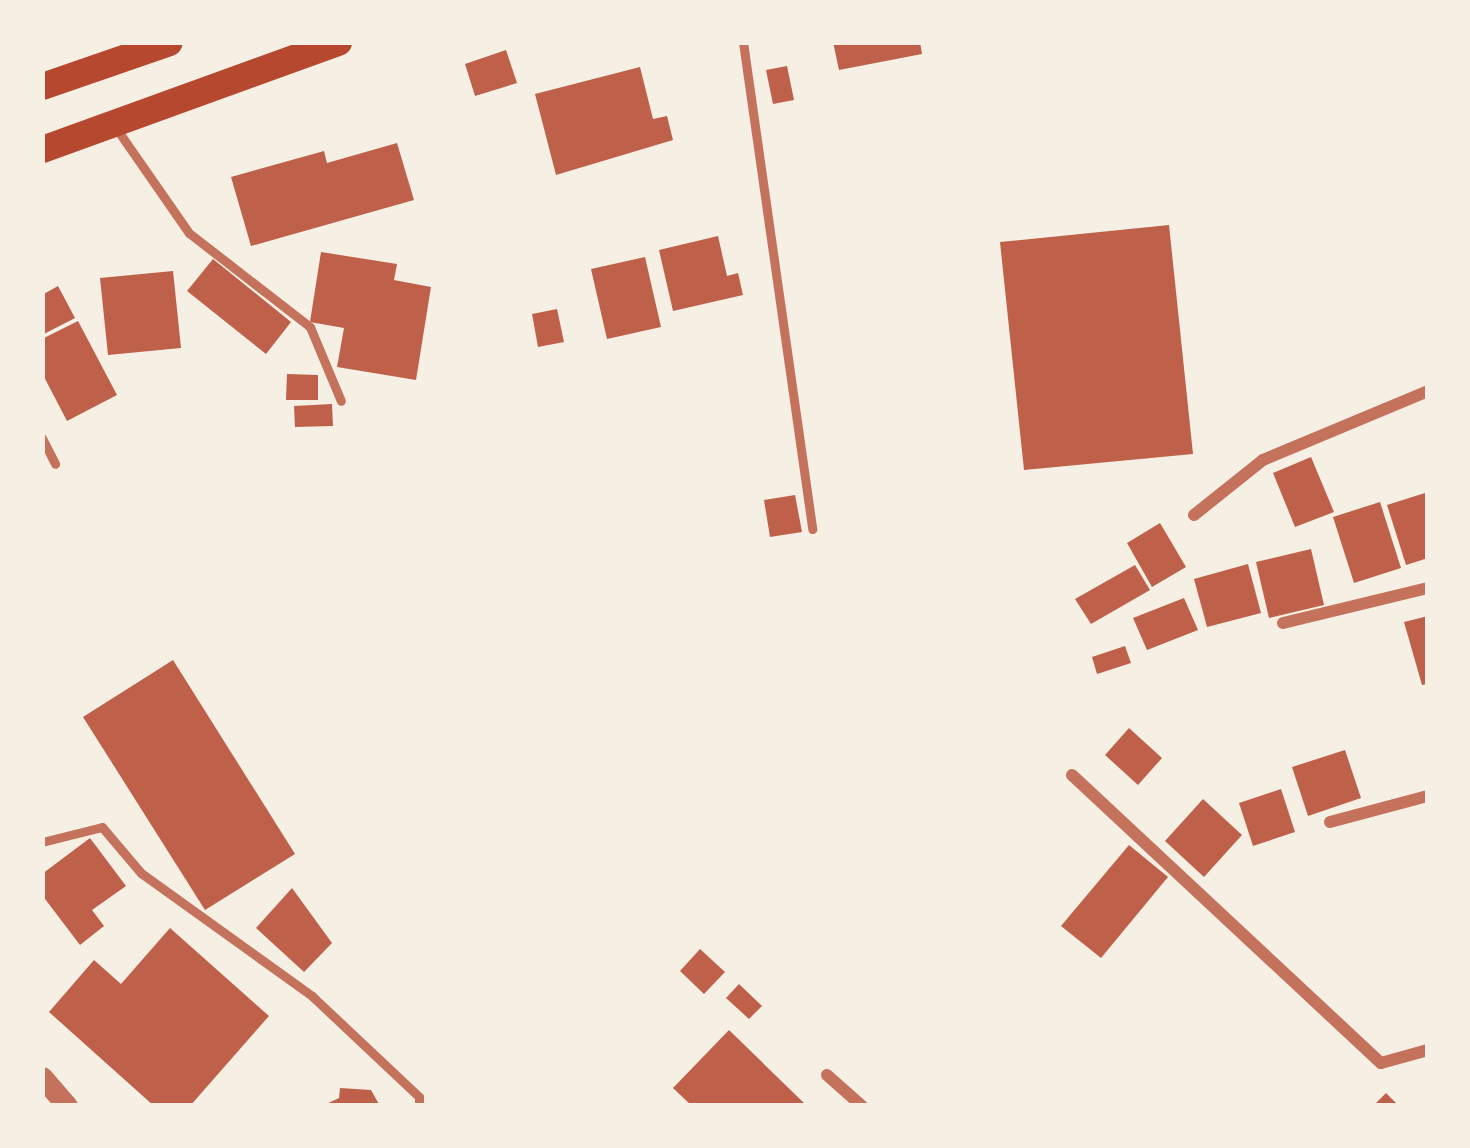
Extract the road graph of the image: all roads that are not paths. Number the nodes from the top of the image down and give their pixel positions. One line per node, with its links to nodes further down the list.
1 (169, 42): 4 (highway)
2 (338, 42): 5 (highway)
3 (743, 42): 12 (lane)
4 (42, 86)
5 (113, 124): 6 (highway); 8 (lane)
6 (42, 149)
7 (1428, 391): 11 (street)
8 (341, 401)
9 (42, 438): 10 (lane)
10 (55, 464)
11 (1194, 514)
12 (812, 529)
13 (1428, 588): 14 (street)
14 (1283, 623)
15 (1072, 775): 19 (street)
16 (1428, 796): 17 (street)
17 (1330, 822)
18 (42, 842): 23 (lane)
19 (1428, 1050)
20 (826, 1075): 24 (street)
21 (42, 1077): 22 (street)
22 (67, 1106)
23 (419, 1106)
24 (862, 1106)

